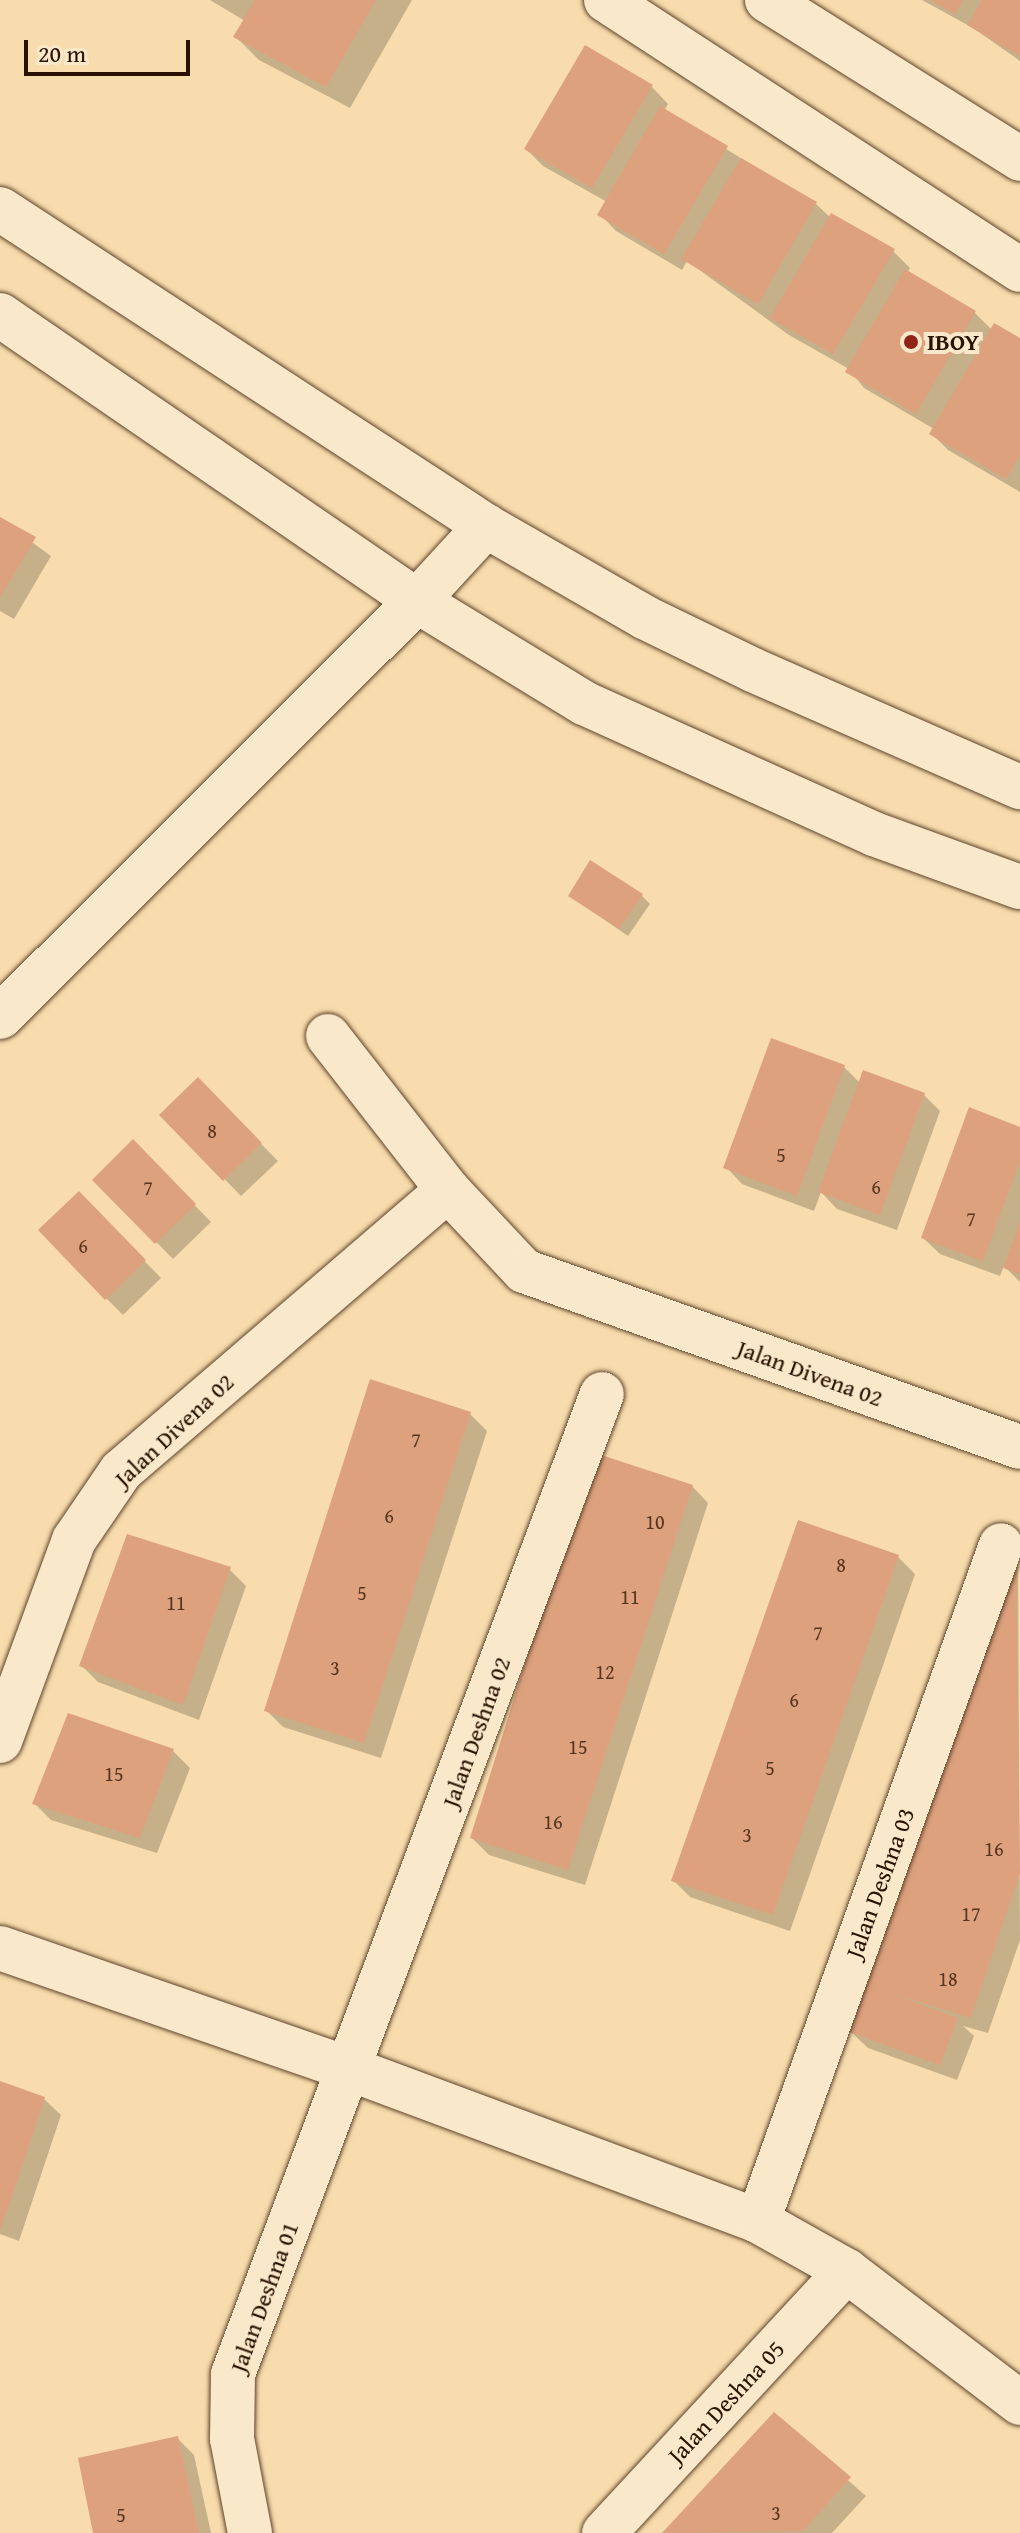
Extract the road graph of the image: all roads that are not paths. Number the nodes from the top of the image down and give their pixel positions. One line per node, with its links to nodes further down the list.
1 (606, 0): 5 (street)
2 (767, 0): 3 (street)
3 (1020, 159)
4 (0, 209): 7 (street)
5 (1020, 270)
6 (0, 315): 8 (street)
7 (486, 526): 8 (street); 9 (street)
8 (417, 601): 10 (street); 11 (street)
9 (1020, 787)
10 (1020, 887)
11 (0, 1017)
12 (328, 1036): 13 (street, Jalan Divena 02)
13 (448, 1190): 15 (street, Jalan Divena 02); 17 (street, Jalan Divena 02)
14 (602, 1394): 19 (street, Jalan Deshna 02)
15 (1020, 1447)
16 (1001, 1545): 20 (street, Jalan Deshna 03)
17 (0, 1741)
18 (0, 1948): 19 (street)
19 (350, 2069): 20 (street); 23 (street, Jalan Deshna 01)
20 (758, 2221): 21 (street)
21 (847, 2271): 22 (street); 24 (street, Jalan Deshna 05)
22 (1020, 2403)
23 (250, 2533)
24 (604, 2533)

